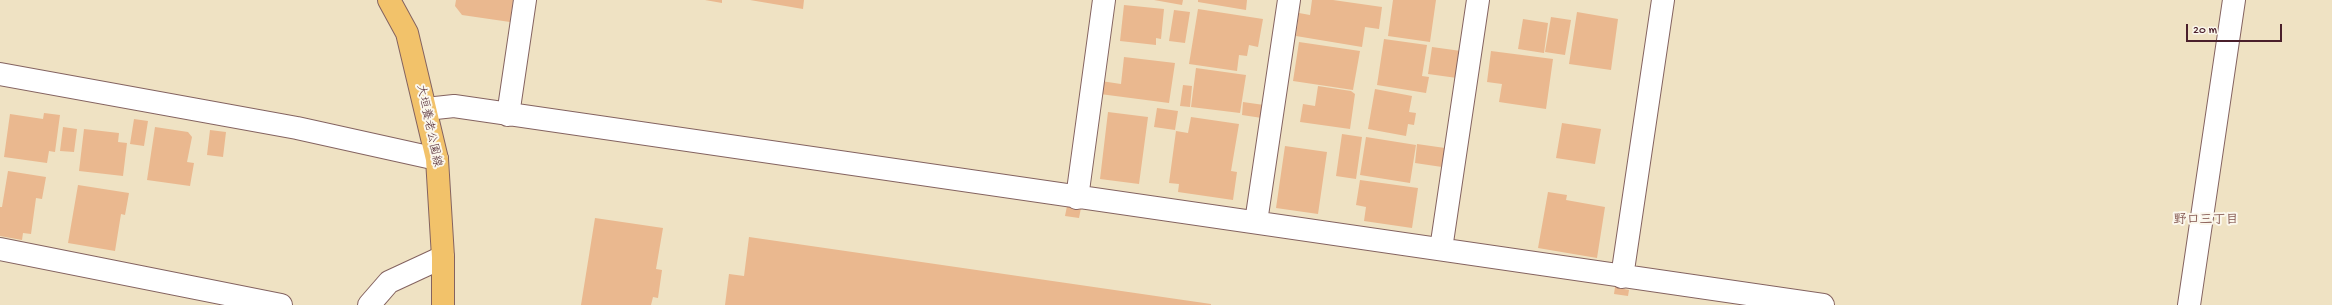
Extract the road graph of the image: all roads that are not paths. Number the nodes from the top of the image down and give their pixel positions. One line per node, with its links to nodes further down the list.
1 (389, 0): 9 (main road, 大垣養老公園線)
2 (525, 0): 10 (street)
3 (1104, 0): 12 (street)
4 (1289, 0): 13 (street)
5 (1478, 0): 15 (street)
6 (1663, 0): 17 (street)
7 (2234, 0): 22 (street)
8 (0, 74): 11 (street)
9 (426, 109): 10 (street); 11 (main road, 大垣養老公園線)
10 (508, 115): 12 (street)
11 (437, 159): 16 (main road, 大垣養老公園線)
12 (1077, 198): 13 (street)
13 (1256, 222): 15 (street)
14 (0, 249): 18 (street)
15 (1441, 250): 17 (street)
16 (443, 256): 19 (street); 20 (main road, 大垣養老公園線)
17 (1622, 276): 21 (street)
18 (281, 305)
19 (369, 305)
20 (443, 305)
21 (1823, 305)
22 (2189, 305)

